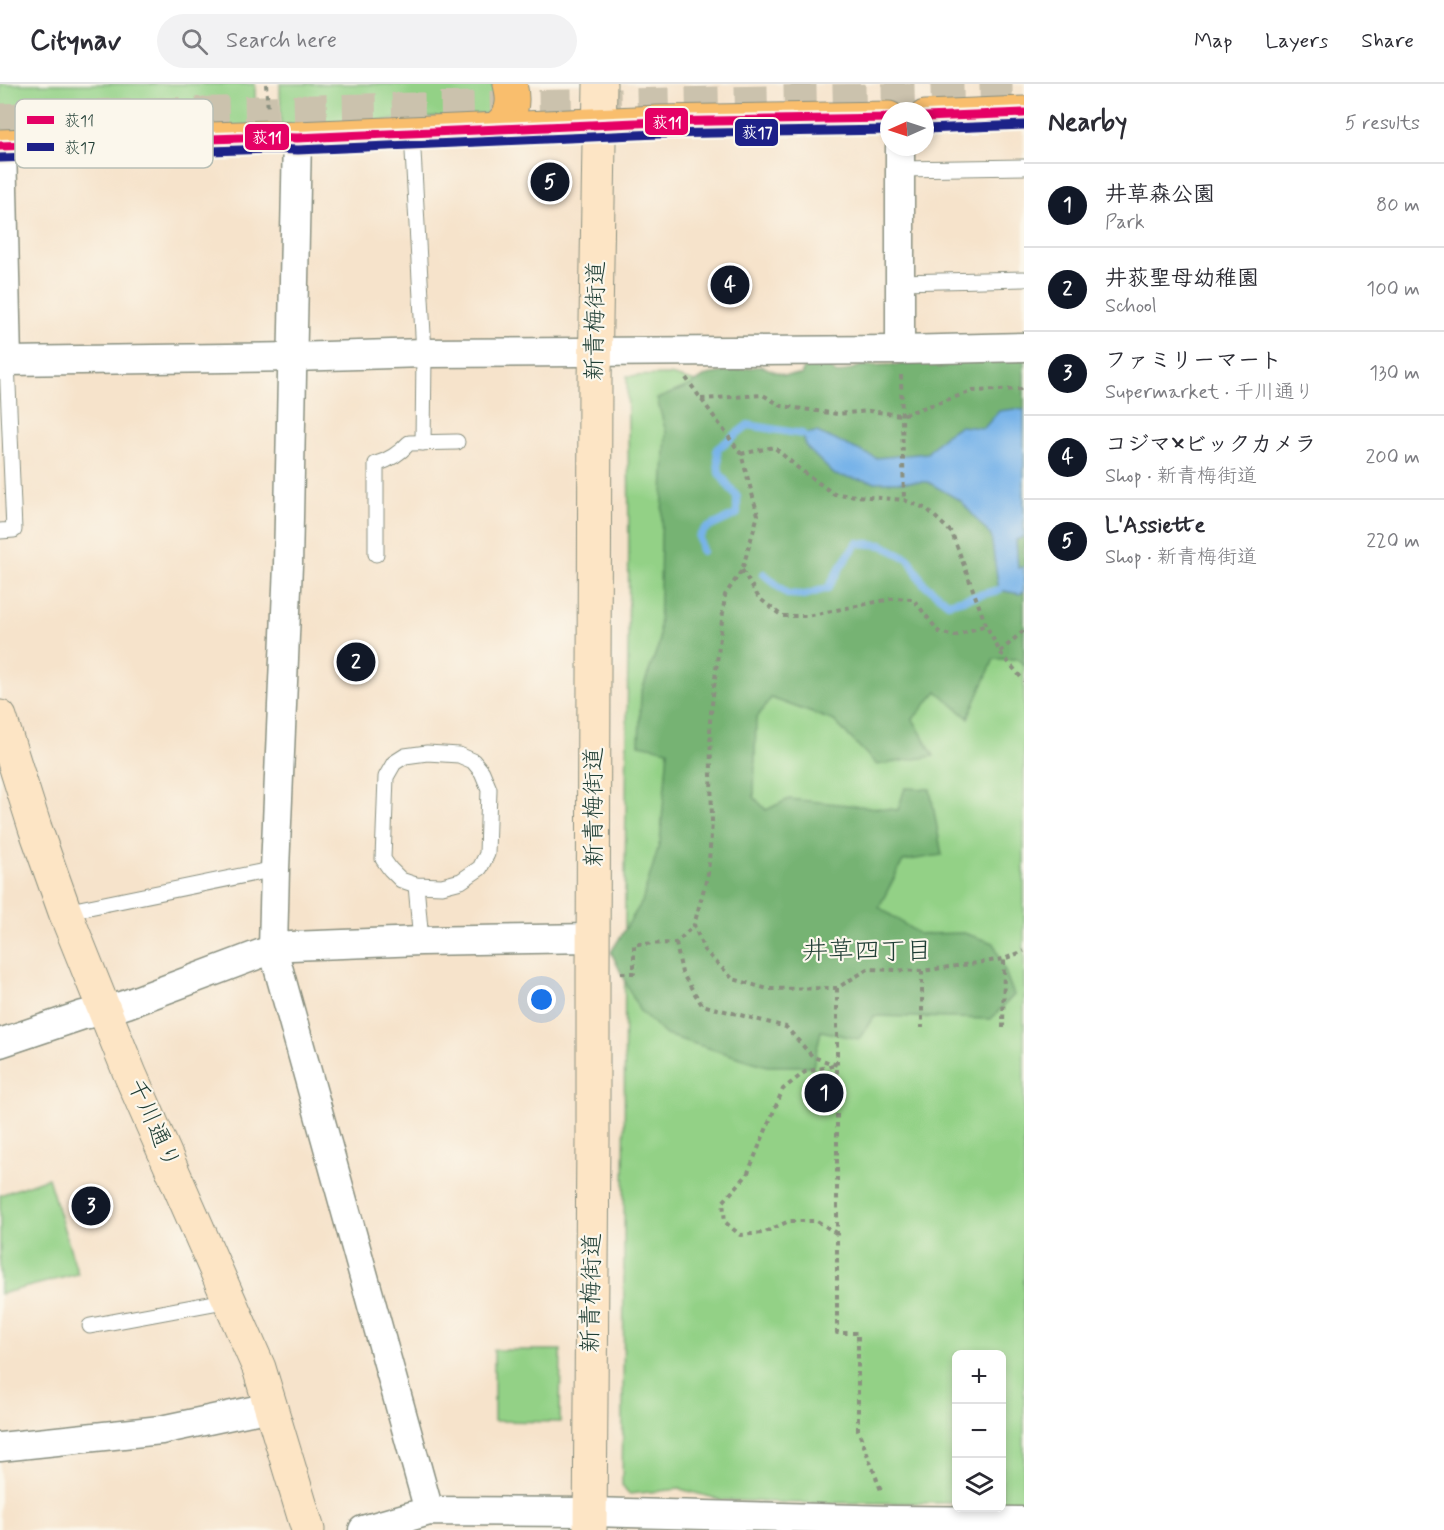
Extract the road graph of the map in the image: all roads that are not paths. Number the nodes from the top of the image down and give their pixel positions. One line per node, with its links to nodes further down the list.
1 (510, 84): 7 (main road)
2 (600, 84): 6 (main road, 新青梅街道)
3 (1024, 113): 4 (main road)
4 (934, 117)
5 (880, 118): 6 (main road)
6 (599, 125): 7 (main road); 18 (main road, 新青梅街道)
7 (495, 129): 8 (main road)
8 (412, 133): 9 (main road); 19 (lane)
9 (297, 138): 10 (main road); 20 (street)
10 (213, 139)
11 (1, 146): 21 (street)
12 (900, 158): 13 (lane); 15 (street)
13 (1024, 167)
14 (1024, 279): 15 (lane)
15 (900, 282): 17 (street)
16 (1024, 347): 17 (street)
17 (900, 350): 18 (street)
18 (596, 352): 19 (street); 30 (main road, 新青梅街道)
19 (424, 353): 20 (street); 23 (lane)
20 (293, 357): 21 (street); 27 (street)
21 (3, 363): 24 (lane)
22 (457, 442): 23 (lane)
23 (423, 443): 25 (lane)
24 (0, 531)
25 (376, 554)
26 (0, 717): 29 (main road, 千川通り)
27 (275, 869): 29 (lane); 32 (street)
28 (416, 885): 28 (lane); 31 (lane)
29 (65, 912): 33 (main road, 千川通り)
30 (593, 938): 31 (street); 40 (main road, 新青梅街道)
31 (421, 941): 32 (street)
32 (273, 949): 33 (street); 39 (street)
33 (105, 1011): 34 (street); 35 (main road, 千川通り)
34 (0, 1043)
35 (230, 1300): 36 (lane); 37 (main road, 千川通り)
36 (90, 1326)
37 (270, 1407): 38 (street); 43 (main road, 千川通り)
38 (0, 1447)
39 (429, 1511): 40 (street); 44 (street)
40 (590, 1521): 42 (street)
41 (1024, 1521): 42 (street)
42 (892, 1525)
43 (308, 1530)
44 (363, 1530)

